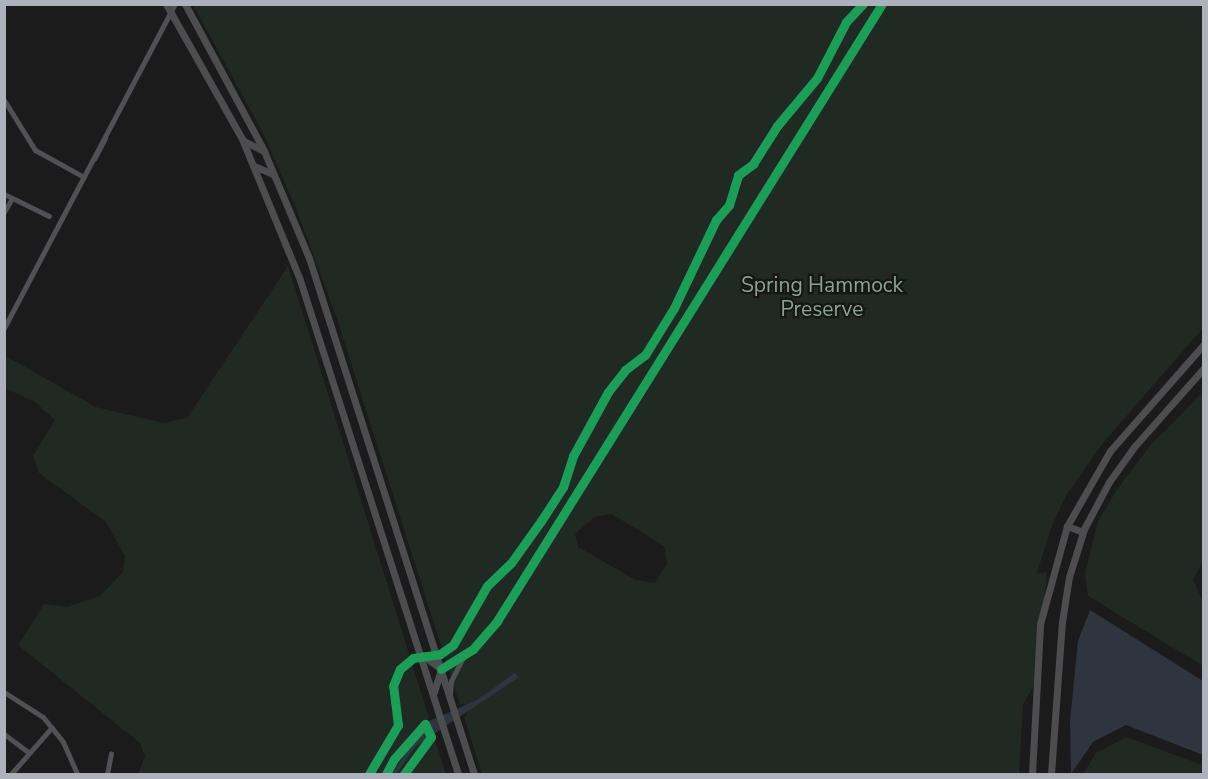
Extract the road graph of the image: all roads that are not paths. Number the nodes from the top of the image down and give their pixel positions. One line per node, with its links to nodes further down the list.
1 (166, 4): 4 (main road)
2 (185, 4): 7 (main road)
3 (882, 4): 21 (street)
4 (173, 8): 6 (main road); 9 (street)
5 (4, 100): 9 (street)
6 (242, 139): 7 (main road); 8 (main road)
7 (264, 151): 10 (main road)
8 (254, 166): 10 (main road); 20 (main road)
9 (84, 177): 15 (street)
10 (276, 177): 22 (main road)
11 (4, 194): 12 (street)
12 (12, 198): 13 (street); 14 (street)
13 (4, 212)
14 (49, 216)
15 (4, 328)
16 (1203, 344): 18 (main road)
17 (1203, 368): 19 (main road)
18 (1067, 526): 19 (main road); 35 (main road)
19 (1083, 532): 36 (main road)
20 (418, 650): 22 (main road); 24 (main road)
21 (463, 657): 22 (street); 25 (street)
22 (441, 669): 24 (main road); 25 (main road)
23 (4, 692): 26 (street)
24 (433, 697): 33 (main road)
25 (451, 701): 34 (main road)
26 (52, 727): 28 (street); 31 (street)
27 (4, 734): 28 (street)
28 (28, 752): 30 (street)
29 (111, 753): 32 (street)
30 (11, 774)
31 (77, 774)
32 (107, 774)
33 (458, 774)
34 (474, 774)
35 (1032, 774)
36 (1051, 774)

